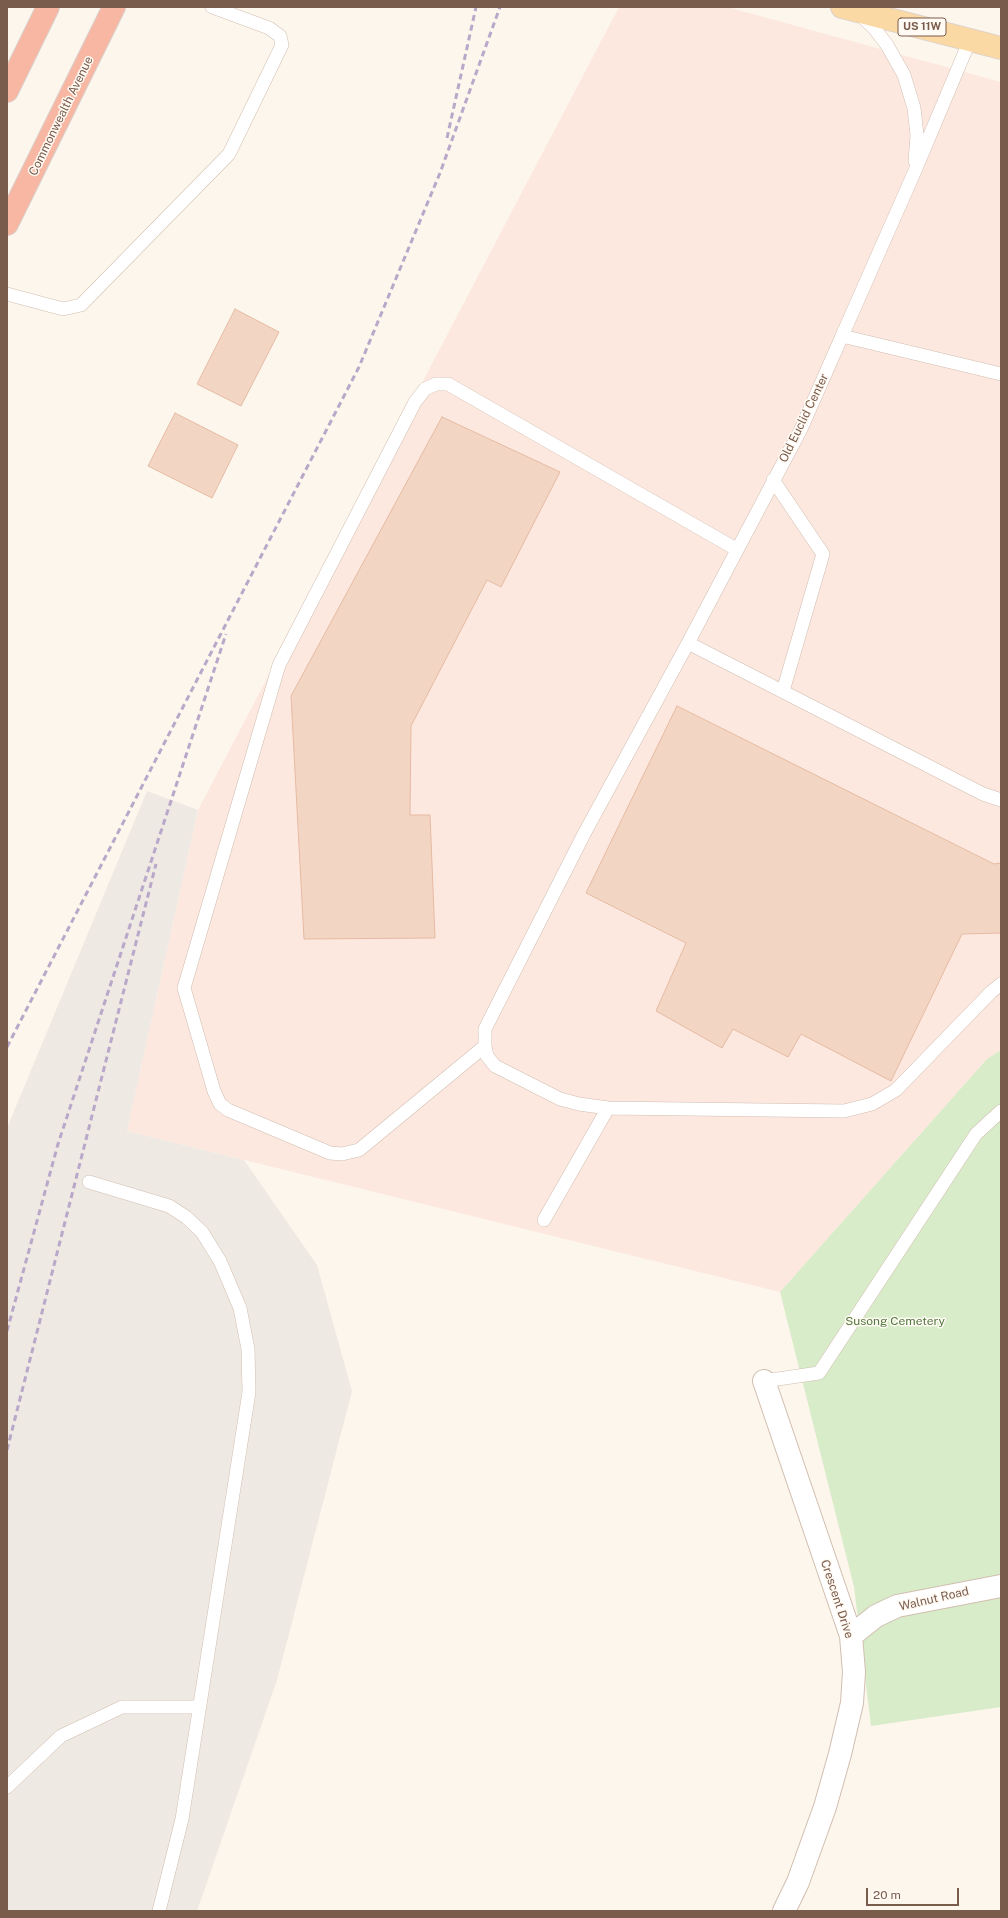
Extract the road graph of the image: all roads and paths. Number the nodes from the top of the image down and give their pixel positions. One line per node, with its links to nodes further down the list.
1 (48, 7): 7 (highway)
2 (114, 7): 9 (highway, Commonwealth Avenue)
3 (212, 7): 10 (lane)
4 (849, 9): 5 (main road, US 11W); 8 (lane)
5 (970, 40): 6 (main road, US 11W); 8 (lane, Old Euclid Center)
6 (1001, 48)
7 (7, 91)
8 (914, 173): 11 (lane, Old Euclid Center)
9 (7, 224)
10 (7, 294)
11 (842, 336): 12 (lane); 13 (lane, Old Euclid Center)
12 (1001, 374)
13 (773, 480): 14 (lane, Old Euclid Center); 16 (lane)
14 (736, 549): 15 (lane, Old Euclid Center); 19 (lane)
15 (688, 643): 16 (lane); 19 (lane, Old Euclid Center)
16 (783, 691): 17 (lane)
17 (1001, 800)
18 (1001, 984): 20 (lane)
19 (485, 1046): 20 (lane)
20 (608, 1108): 23 (lane)
21 (1001, 1111): 24 (lane)
22 (89, 1182): 27 (lane)
23 (544, 1220)
24 (764, 1381): 26 (street, Crescent Drive)
25 (1001, 1586): 26 (street, Walnut Road)
26 (851, 1636): 30 (street, Crescent Drive)
27 (200, 1707): 28 (lane); 29 (lane)
28 (7, 1787)
29 (159, 1911)
30 (784, 1911)

